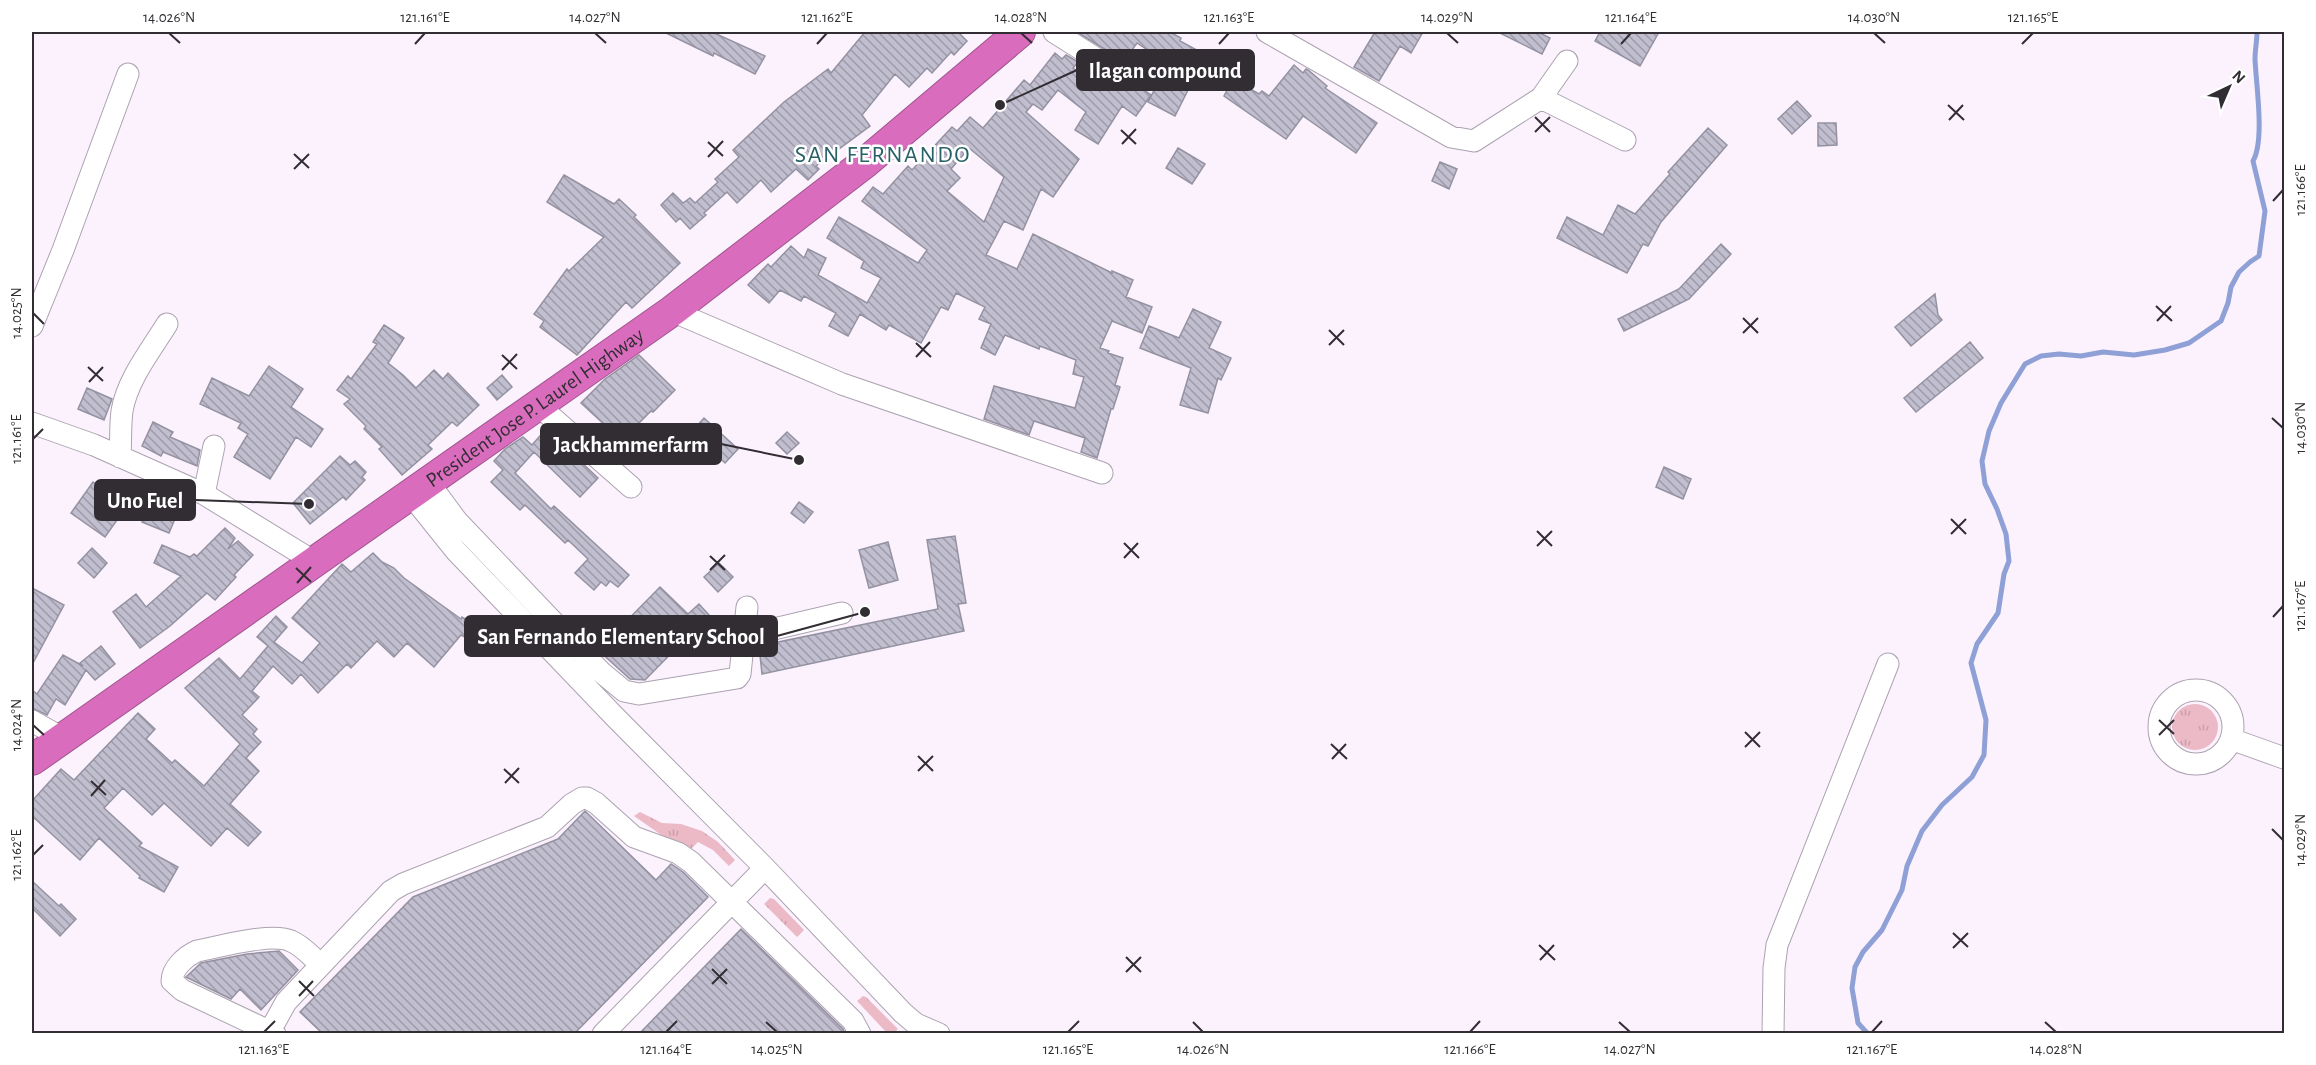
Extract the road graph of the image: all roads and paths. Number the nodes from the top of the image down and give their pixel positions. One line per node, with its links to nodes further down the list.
1 (1020, 32): 9 (highway, President Jose P. Laurel Highway)
2 (1054, 32): 6 (street)
3 (1267, 32): 7 (street)
4 (1567, 61): 7 (street)
5 (128, 74): 11 (street)
6 (1132, 74)
7 (1541, 98): 8 (street)
8 (1625, 140)
9 (672, 311): 12 (highway, President Jose P. Laurel Highway); 16 (street)
10 (167, 324): 15 (street)
11 (32, 326)
12 (539, 406): 17 (street); 18 (highway, President Jose P. Laurel Highway)
13 (32, 423): 15 (street)
14 (214, 446): 19 (street)
15 (120, 457): 19 (street)
16 (1102, 473)
17 (631, 487)
18 (420, 489): 20 (highway, President Jose P. Laurel Highway); 23 (street); 30 (street)
19 (204, 494): 20 (street)
20 (313, 561): 26 (highway, President Jose P. Laurel Highway)
21 (747, 608): 23 (street)
22 (842, 613): 23 (street)
23 (744, 636)
24 (1888, 664): 37 (street)
25 (32, 721): 26 (street)
26 (62, 738): 29 (highway, President Jose P. Laurel Highway)
27 (2232, 740): 28 (street)
28 (2284, 758)
29 (32, 760)
30 (765, 868): 31 (street); 36 (street)
31 (732, 902): 32 (street); 34 (street); 35 (street)
32 (321, 965): 33 (street); 33 (street)
33 (272, 1032)
34 (603, 1034)
35 (860, 1034)
36 (939, 1034)
37 (1773, 1034)

